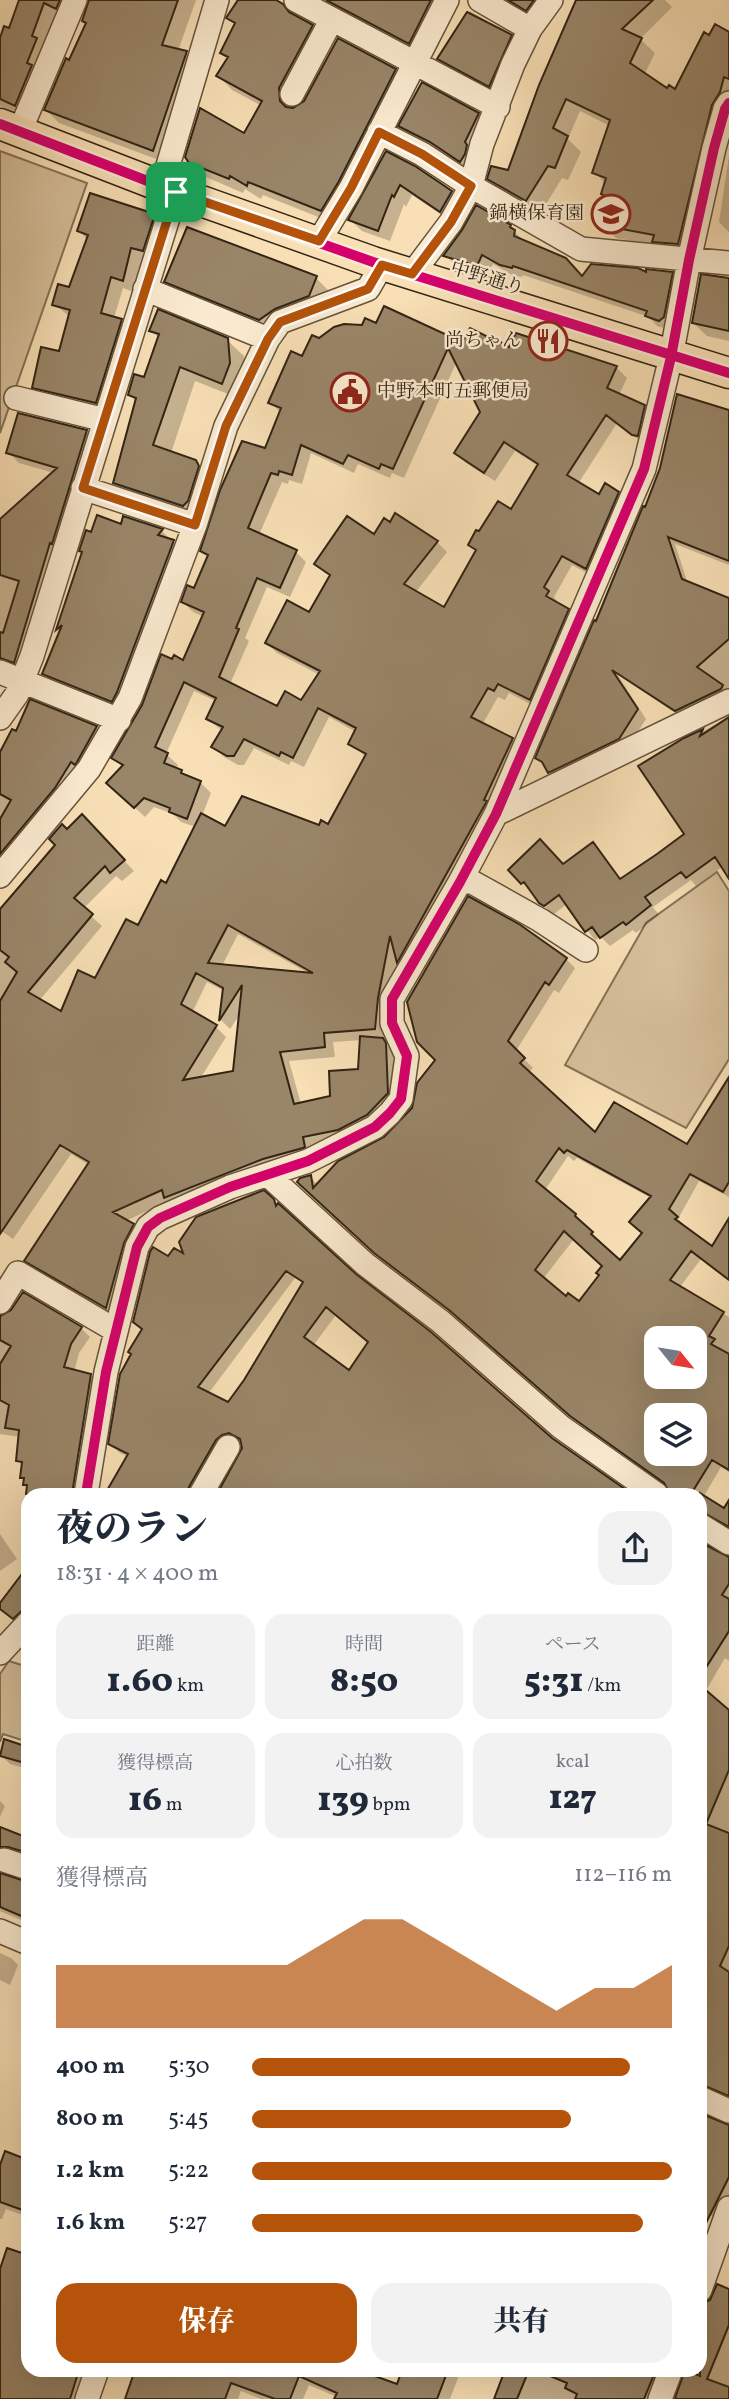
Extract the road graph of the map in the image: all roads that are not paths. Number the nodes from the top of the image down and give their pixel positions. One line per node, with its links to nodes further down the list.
1 (75, 0): 13 (street)
2 (217, 0): 16 (street)
3 (296, 0): 7 (street)
4 (447, 0): 9 (street)
5 (480, 0): 8 (street)
6 (551, 0): 8 (street)
7 (332, 19): 9 (street); 10 (street)
8 (530, 29): 12 (street)
9 (415, 64): 12 (street); 14 (street)
10 (292, 94)
11 (729, 103): 18 (street)
12 (498, 107): 15 (street)
13 (10, 128): 16 (main road, 中野通り)
14 (379, 132): 15 (street); 17 (street)
15 (471, 186): 18 (street); 21 (street)
16 (176, 192): 17 (main road, 中野通り); 22 (street)
17 (319, 241): 20 (main road, 中野通り)
18 (688, 260): 19 (street); 24 (street)
19 (729, 263)
20 (382, 265): 21 (main road, 中野通り); 23 (street)
21 (412, 274): 24 (main road, 中野通り)
22 (145, 289): 23 (street); 27 (street)
23 (268, 339): 29 (street)
24 (671, 357): 25 (main road, 中野通り); 35 (street)
25 (729, 373)
26 (16, 398): 27 (street)
27 (104, 420): 28 (street)
28 (83, 488): 29 (street); 31 (street)
29 (195, 525): 34 (street)
30 (0, 672): 31 (street)
31 (22, 682): 33 (street); 34 (street)
32 (729, 701): 35 (street)
33 (0, 718)
34 (119, 720): 36 (street)
35 (496, 814): 37 (street)
36 (0, 876)
37 (460, 882): 38 (street); 39 (street)
38 (586, 950)
39 (268, 1175): 41 (street); 45 (street)
40 (0, 1303): 41 (street)
41 (115, 1330): 43 (street)
42 (228, 1447): 44 (street)
43 (87, 1488)
44 (204, 1488)
45 (647, 1488)
46 (707, 1529): 47 (street)
47 (729, 1543)
48 (21, 1630): 49 (street)
49 (0, 1653)
50 (4, 1860): 51 (street)
51 (21, 1866)
52 (0, 1931): 53 (street)
53 (21, 1940)
54 (707, 2101): 55 (street)
55 (729, 2111)
56 (729, 2208): 57 (street)
57 (716, 2240): 58 (street)
58 (707, 2268)
59 (95, 2377): 61 (street)
60 (668, 2377): 62 (street)
61 (87, 2399)
62 (660, 2399)

